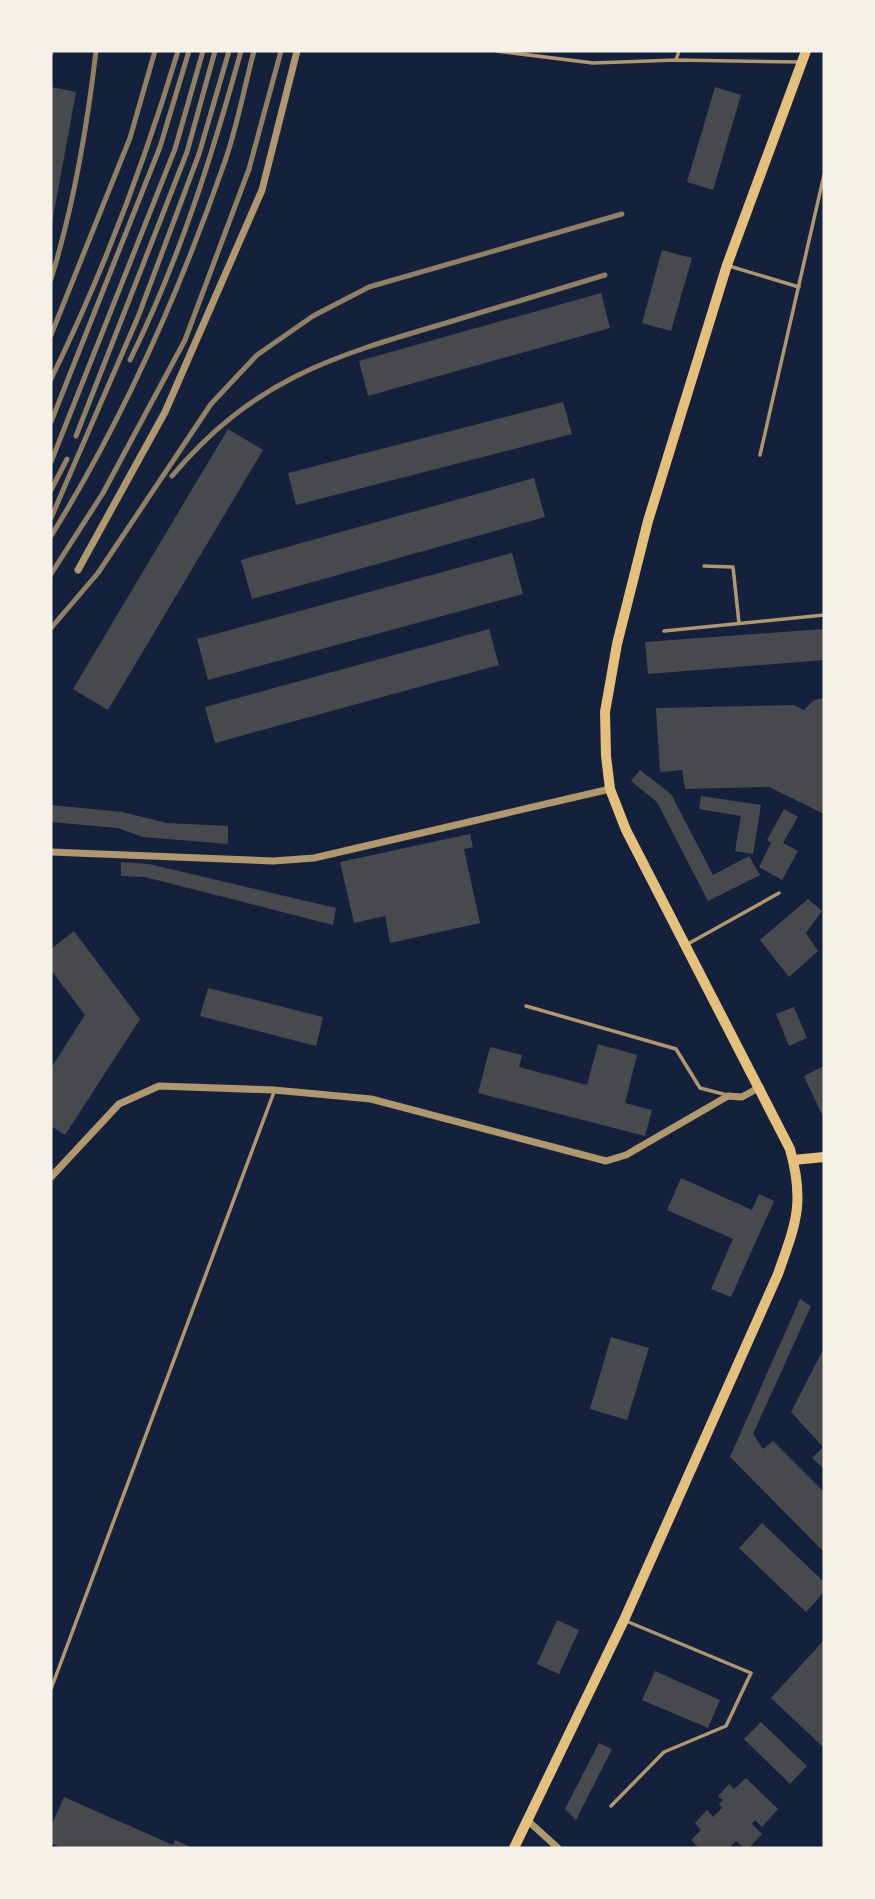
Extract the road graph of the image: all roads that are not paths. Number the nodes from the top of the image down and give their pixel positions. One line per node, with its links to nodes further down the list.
1 (298, 51): 12 (street)
2 (497, 51): 5 (lane)
3 (679, 51): 5 (lane)
4 (806, 51): 6 (main road)
5 (676, 60): 6 (lane)
6 (801, 62): 8 (main road)
7 (824, 175): 9 (lane)
8 (727, 265): 9 (lane); 16 (main road)
9 (799, 287): 10 (lane)
10 (760, 455)
11 (704, 566): 14 (lane)
12 (78, 570)
13 (824, 615): 14 (lane)
14 (738, 623): 15 (lane)
15 (664, 631)
16 (610, 789): 17 (street); 19 (main road)
17 (51, 852)
18 (779, 894): 19 (lane)
19 (685, 946): 21 (main road)
20 (526, 1006): 23 (lane)
21 (760, 1087): 23 (street); 25 (main road)
22 (274, 1090): 23 (street); 26 (street); 28 (lane)
23 (728, 1096)
24 (824, 1157): 25 (main road)
25 (793, 1160): 27 (main road)
26 (51, 1177)
27 (624, 1620): 29 (lane); 30 (main road)
28 (51, 1689)
29 (611, 1806)
30 (527, 1820): 31 (main road); 32 (street)
31 (514, 1848)
32 (558, 1848)

